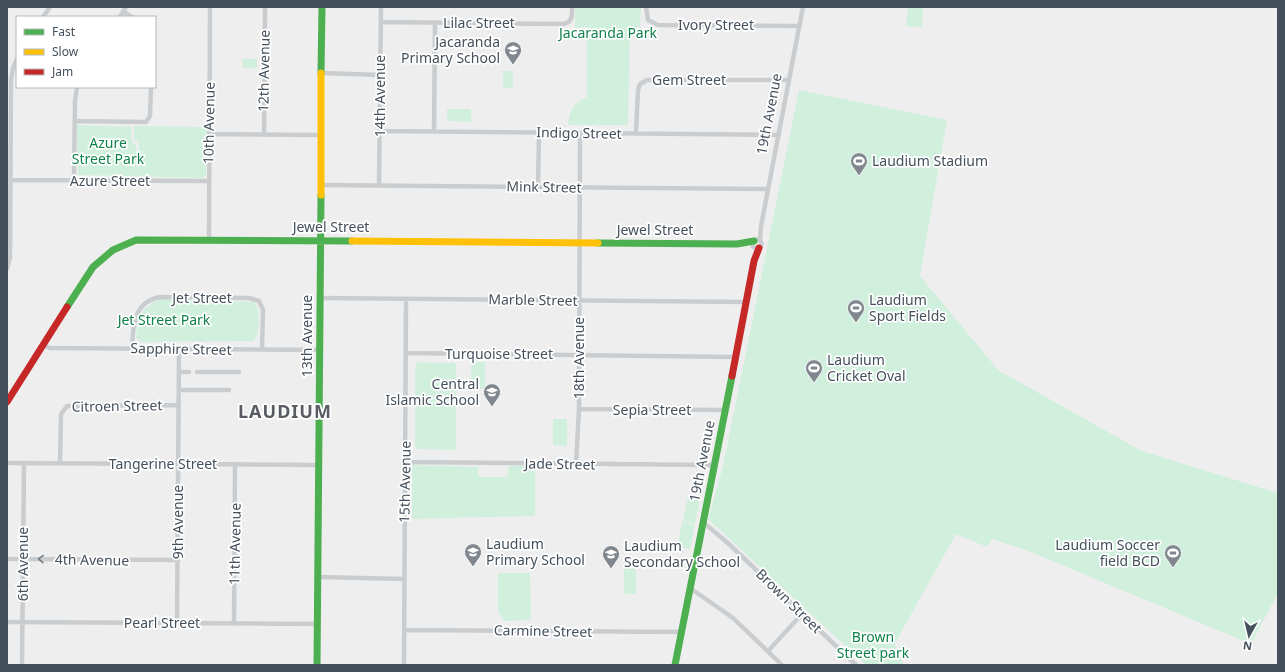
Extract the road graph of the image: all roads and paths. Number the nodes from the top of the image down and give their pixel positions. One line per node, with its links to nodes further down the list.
1 (50, 7): 9 (street)
2 (210, 7): 25 (street, 10th Avenue)
3 (265, 7): 27 (street, 12th Avenue)
4 (322, 7): 14 (street, 13th Avenue)
5 (381, 7): 10 (street, 14th Avenue)
6 (572, 7): 11 (street, Lilac Street)
7 (646, 7): 12 (street, Ivory Street)
8 (803, 7): 12 (street, 19th Avenue)
9 (44, 16)
10 (381, 22): 11 (street, Lilac Street); 15 (street, 14th Avenue)
11 (435, 23): 21 (street)
12 (800, 26): 16 (street, 19th Avenue)
13 (16, 61): 29 (street)
14 (322, 73): 15 (street); 28 (street, 13th Avenue)
15 (380, 75): 20 (street, 14th Avenue)
16 (789, 80): 24 (street, Gem Street); 26 (street, 19th Avenue)
17 (77, 88): 19 (street)
18 (151, 88): 19 (street)
19 (75, 122): 30 (street)
20 (380, 131): 21 (street, Indigo Street); 33 (street, 14th Avenue)
21 (434, 132): 22 (street, Indigo Street)
22 (539, 132): 23 (street, Indigo Street); 34 (street)
23 (580, 133): 24 (street, Indigo Street); 35 (street, 18th Avenue)
24 (636, 133): 26 (street, Indigo Street)
25 (210, 134): 27 (street); 31 (street, 10th Avenue)
26 (779, 134): 36 (street, 19th Avenue)
27 (264, 135): 28 (street)
28 (321, 135): 32 (street, 13th Avenue)
29 (11, 180): 30 (street, Azure Street); 41 (street)
30 (74, 181): 31 (street, Azure Street)
31 (209, 181): 37 (street, 10th Avenue)
32 (320, 184): 33 (street, Mink Street); 38 (street, 13th Avenue)
33 (379, 185): 34 (street, Mink Street)
34 (538, 187): 35 (street, Mink Street)
35 (580, 187): 36 (street, Mink Street); 39 (street, 18th Avenue)
36 (768, 189): 40 (street, 19th Avenue)
37 (209, 240): 38 (street, Jewel Street); 46 (street, Jewel Street)
38 (321, 240): 39 (street, Jewel Street); 42 (street, 13th Avenue)
39 (579, 243): 40 (street, Jewel Street); 44 (street, 18th Avenue)
40 (756, 244): 45 (street, 19th Avenue)
41 (7, 269)
42 (320, 298): 43 (street, Marble Street); 50 (street, 13th Avenue)
43 (406, 299): 44 (street, Marble Street); 51 (street, 15th Avenue)
44 (579, 300): 45 (street, Marble Street); 52 (street, 18th Avenue)
45 (746, 302): 53 (street, 19th Avenue)
46 (43, 345): 47 (street, Sapphire Street); 60 (street, Jewel Street)
47 (132, 349): 48 (street, Sapphire Street); 49 (street, Jet Street)
48 (179, 349): 49 (street, Sapphire Street); 54 (street, 9th Avenue)
49 (262, 350): 50 (street, Sapphire Street)
50 (320, 350): 71 (street, 13th Avenue)
51 (406, 354): 52 (street, Turquoise Street); 64 (street, 15th Avenue)
52 (579, 354): 53 (street, Turquoise Street); 62 (street, 18th Avenue)
53 (735, 357): 63 (street, 19th Avenue)
54 (179, 372): 55 (street); 58 (street, 9th Avenue)
55 (189, 372)
56 (197, 372): 57 (street)
57 (239, 372)
58 (179, 390): 59 (street); 61 (street, 9th Avenue)
59 (229, 390)
60 (8, 398)
61 (179, 405): 67 (street, Citroen Street); 68 (street, 9th Avenue)
62 (579, 409): 63 (street, Sepia Street); 70 (street, 18th Avenue)
63 (725, 410): 72 (street, 19th Avenue)
64 (406, 462): 70 (street, Jade Street); 78 (street, 15th Avenue)
65 (7, 463): 66 (street, Tangerine Street)
66 (24, 463): 67 (street, Tangerine Street); 75 (street, 6th Avenue)
67 (60, 463): 68 (street, Tangerine Street)
68 (178, 464): 69 (street, Tangerine Street); 76 (street, 9th Avenue)
69 (235, 464): 71 (street, Tangerine Street); 84 (street, 11th Avenue)
70 (576, 464): 72 (street, Jade Street)
71 (318, 465): 77 (street, 13th Avenue)
72 (714, 465): 73 (street, 19th Avenue)
73 (703, 522): 79 (street, 19th Avenue); 80 (street, Brown Street)
74 (7, 559): 75 (street, 4th Avenue)
75 (23, 559): 76 (street, 4th Avenue, one-way to 75); 82 (street, 6th Avenue)
76 (178, 560): 83 (street, 9th Avenue)
77 (319, 577): 78 (street); 85 (street, 13th Avenue)
78 (404, 579): 86 (street, 15th Avenue)
79 (690, 588): 87 (street, 19th Avenue); 88 (street)
80 (802, 614): 88 (street); 94 (street, Brown Street)
81 (7, 622): 82 (street, Pearl Street)
82 (23, 622): 83 (street, Pearl Street); 89 (street, 6th Avenue)
83 (177, 623): 84 (street, Pearl Street)
84 (234, 624): 85 (street, Pearl Street)
85 (318, 624): 90 (street, 13th Avenue)
86 (405, 630): 87 (street, Carmine Street); 91 (street, 15th Avenue)
87 (681, 632): 92 (street, 19th Avenue)
88 (768, 651): 93 (street)
89 (22, 665)
90 (317, 665)
91 (404, 665)
92 (677, 665)
93 (782, 665)
94 (856, 665)

